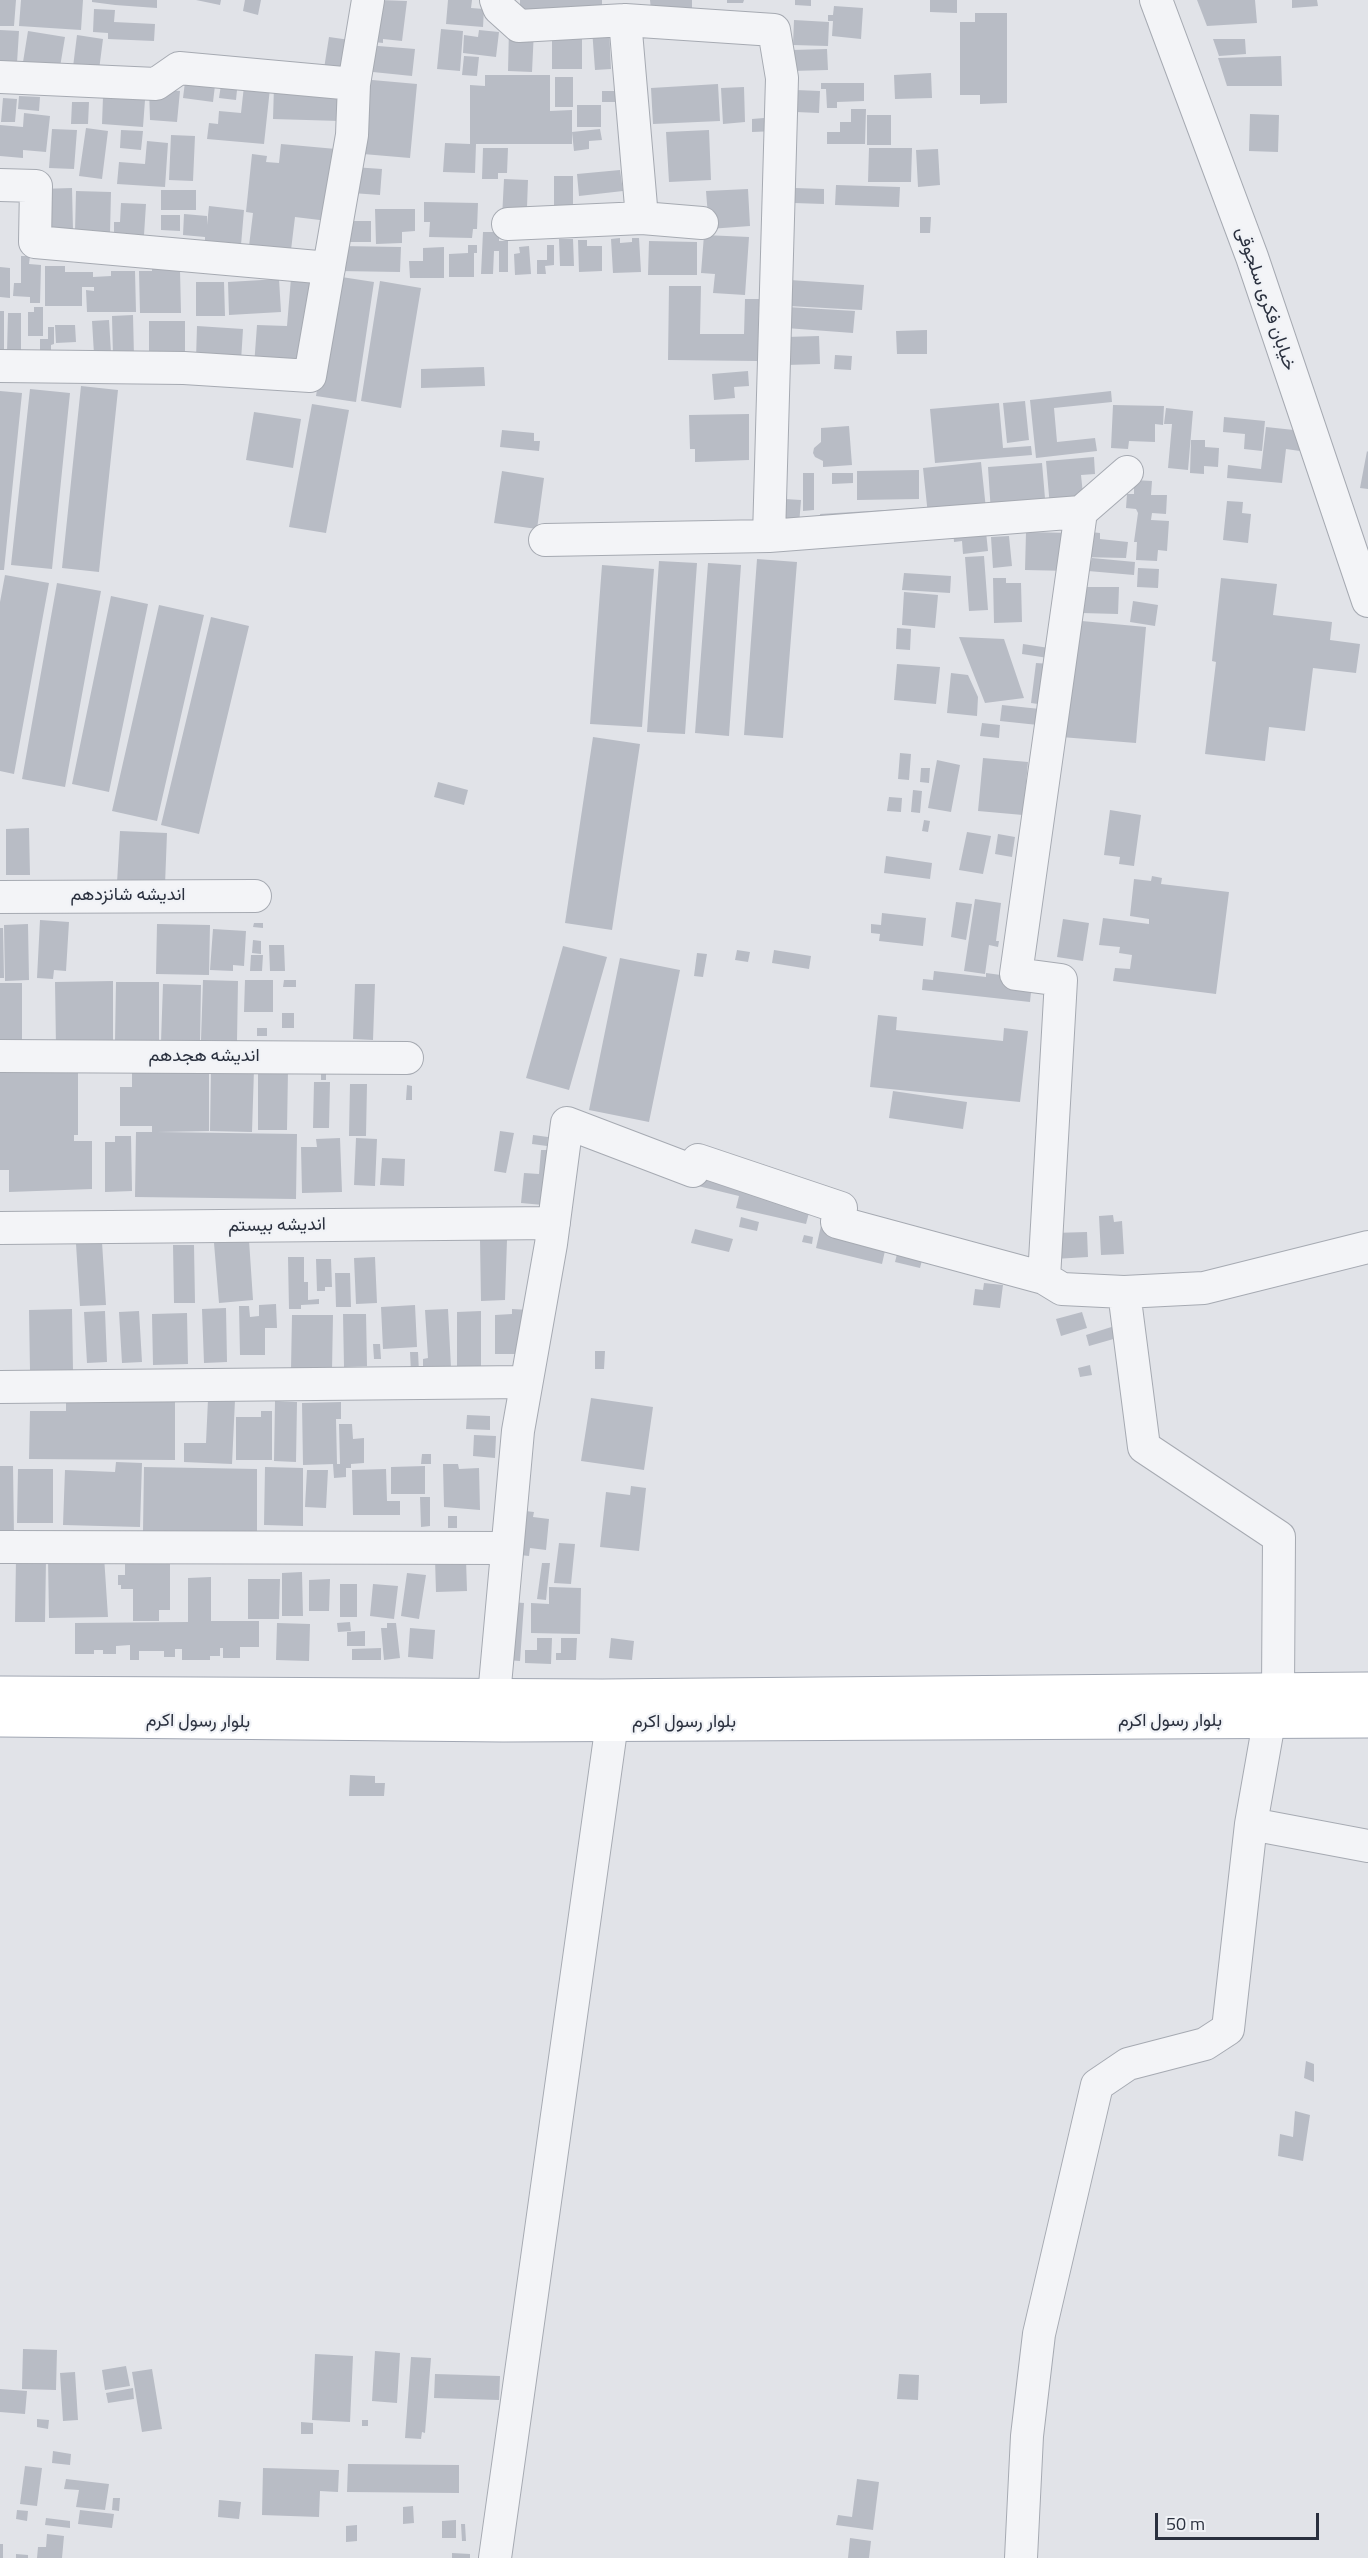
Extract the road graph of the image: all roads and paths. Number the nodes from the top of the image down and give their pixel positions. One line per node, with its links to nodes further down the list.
1 (368, 0): 6 (street)
2 (496, 0): 4 (street)
3 (1156, 0): 17 (street, خیابان فکری سلجوقی)
4 (625, 20): 8 (street); 15 (street)
5 (0, 77): 6 (street)
6 (354, 84): 11 (street)
7 (0, 185): 11 (street)
8 (642, 218): 9 (street); 10 (street)
9 (702, 223)
10 (508, 224)
11 (329, 268): 12 (street)
12 (0, 366)
13 (1127, 472): 14 (street)
14 (1081, 512): 15 (street); 25 (street)
15 (769, 536): 16 (street)
16 (545, 540)
17 (1368, 601)
18 (255, 896): 19 (street, اندیشه شانزدهم)
19 (0, 897)
20 (0, 1056): 21 (street, اندیشه هجدهم)
21 (407, 1058)
22 (554, 1223): 23 (street, اندیشه بیستم); 25 (street); 27 (street)
23 (0, 1228)
24 (1368, 1247): 26 (street)
25 (1044, 1278): 26 (street)
26 (1124, 1292): 32 (street)
27 (526, 1382): 28 (street); 30 (street)
28 (0, 1387)
29 (0, 1546): 30 (street)
30 (507, 1548): 34 (street)
31 (1368, 1689): 32 (main road, بلوار رسول اکرم)
32 (1278, 1690): 34 (main road, بلوار رسول اکرم)
33 (0, 1693): 34 (main road, بلوار رسول اکرم)
34 (494, 1696)
35 (0, 1720): 38 (main road, بلوار رسول اکرم)
36 (1368, 1721): 37 (main road, بلوار رسول اکرم)
37 (1269, 1722): 38 (main road, بلوار رسول اکرم); 39 (street)
38 (612, 1723): 41 (street)
39 (1251, 1824): 40 (street); 42 (street)
40 (1368, 1846)
41 (495, 2558)
42 (1021, 2558)

